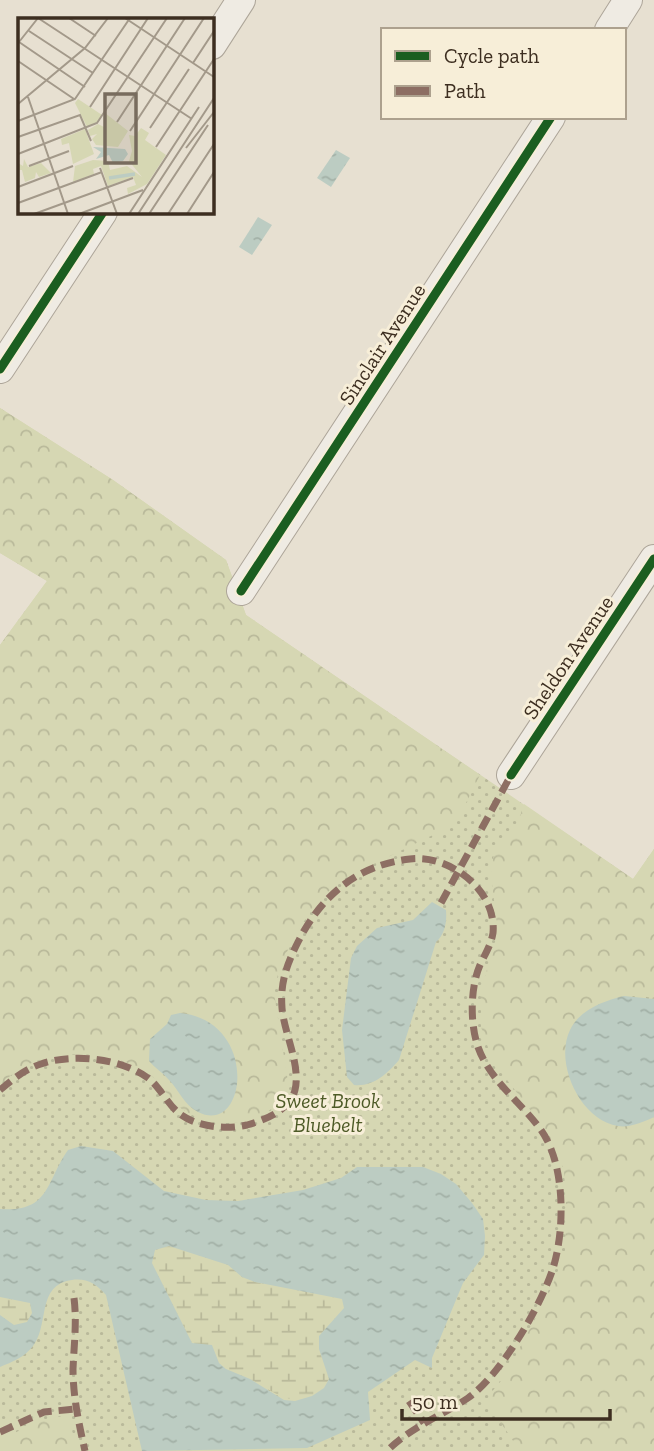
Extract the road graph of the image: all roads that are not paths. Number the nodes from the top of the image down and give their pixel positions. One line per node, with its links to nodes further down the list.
1 (241, 0): 4 (street)
2 (628, 0): 3 (street)
3 (610, 28)
4 (214, 42)
5 (550, 119): 9 (street, Sinclair Avenue)
6 (102, 214): 7 (street)
7 (0, 369)
8 (654, 559): 10 (street, Sheldon Avenue)
9 (241, 591)
10 (511, 775)

